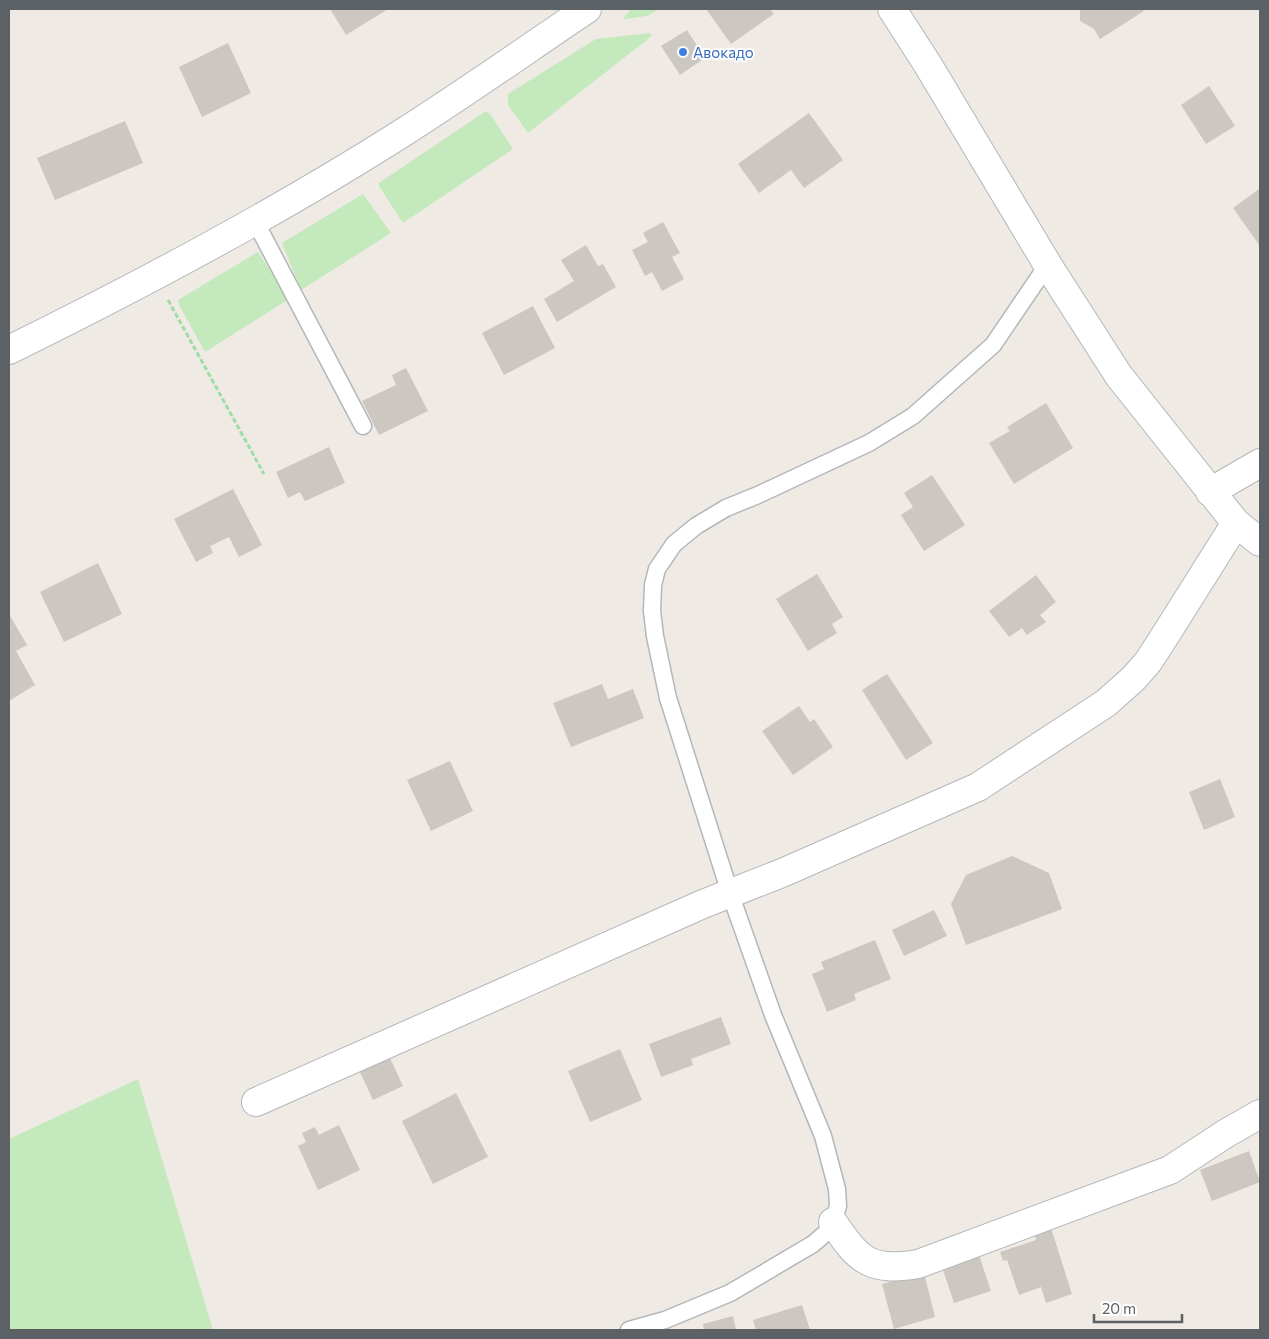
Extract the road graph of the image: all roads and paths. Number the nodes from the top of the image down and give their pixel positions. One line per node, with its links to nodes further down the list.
1 (587, 9): 3 (street)
2 (892, 9): 4 (street)
3 (255, 222): 5 (street); 7 (lane)
4 (1048, 264): 10 (street); 13 (lane)
5 (155, 276): 6 (street); 9 (path)
6 (9, 350)
7 (363, 426)
8 (1260, 463): 10 (street)
9 (264, 474)
10 (1210, 492): 11 (street)
11 (1236, 523): 12 (street); 13 (street)
12 (1260, 542)
13 (730, 893): 14 (street); 16 (lane)
14 (256, 1102)
15 (1260, 1114): 16 (street)
16 (833, 1222): 17 (lane)
17 (629, 1330)

